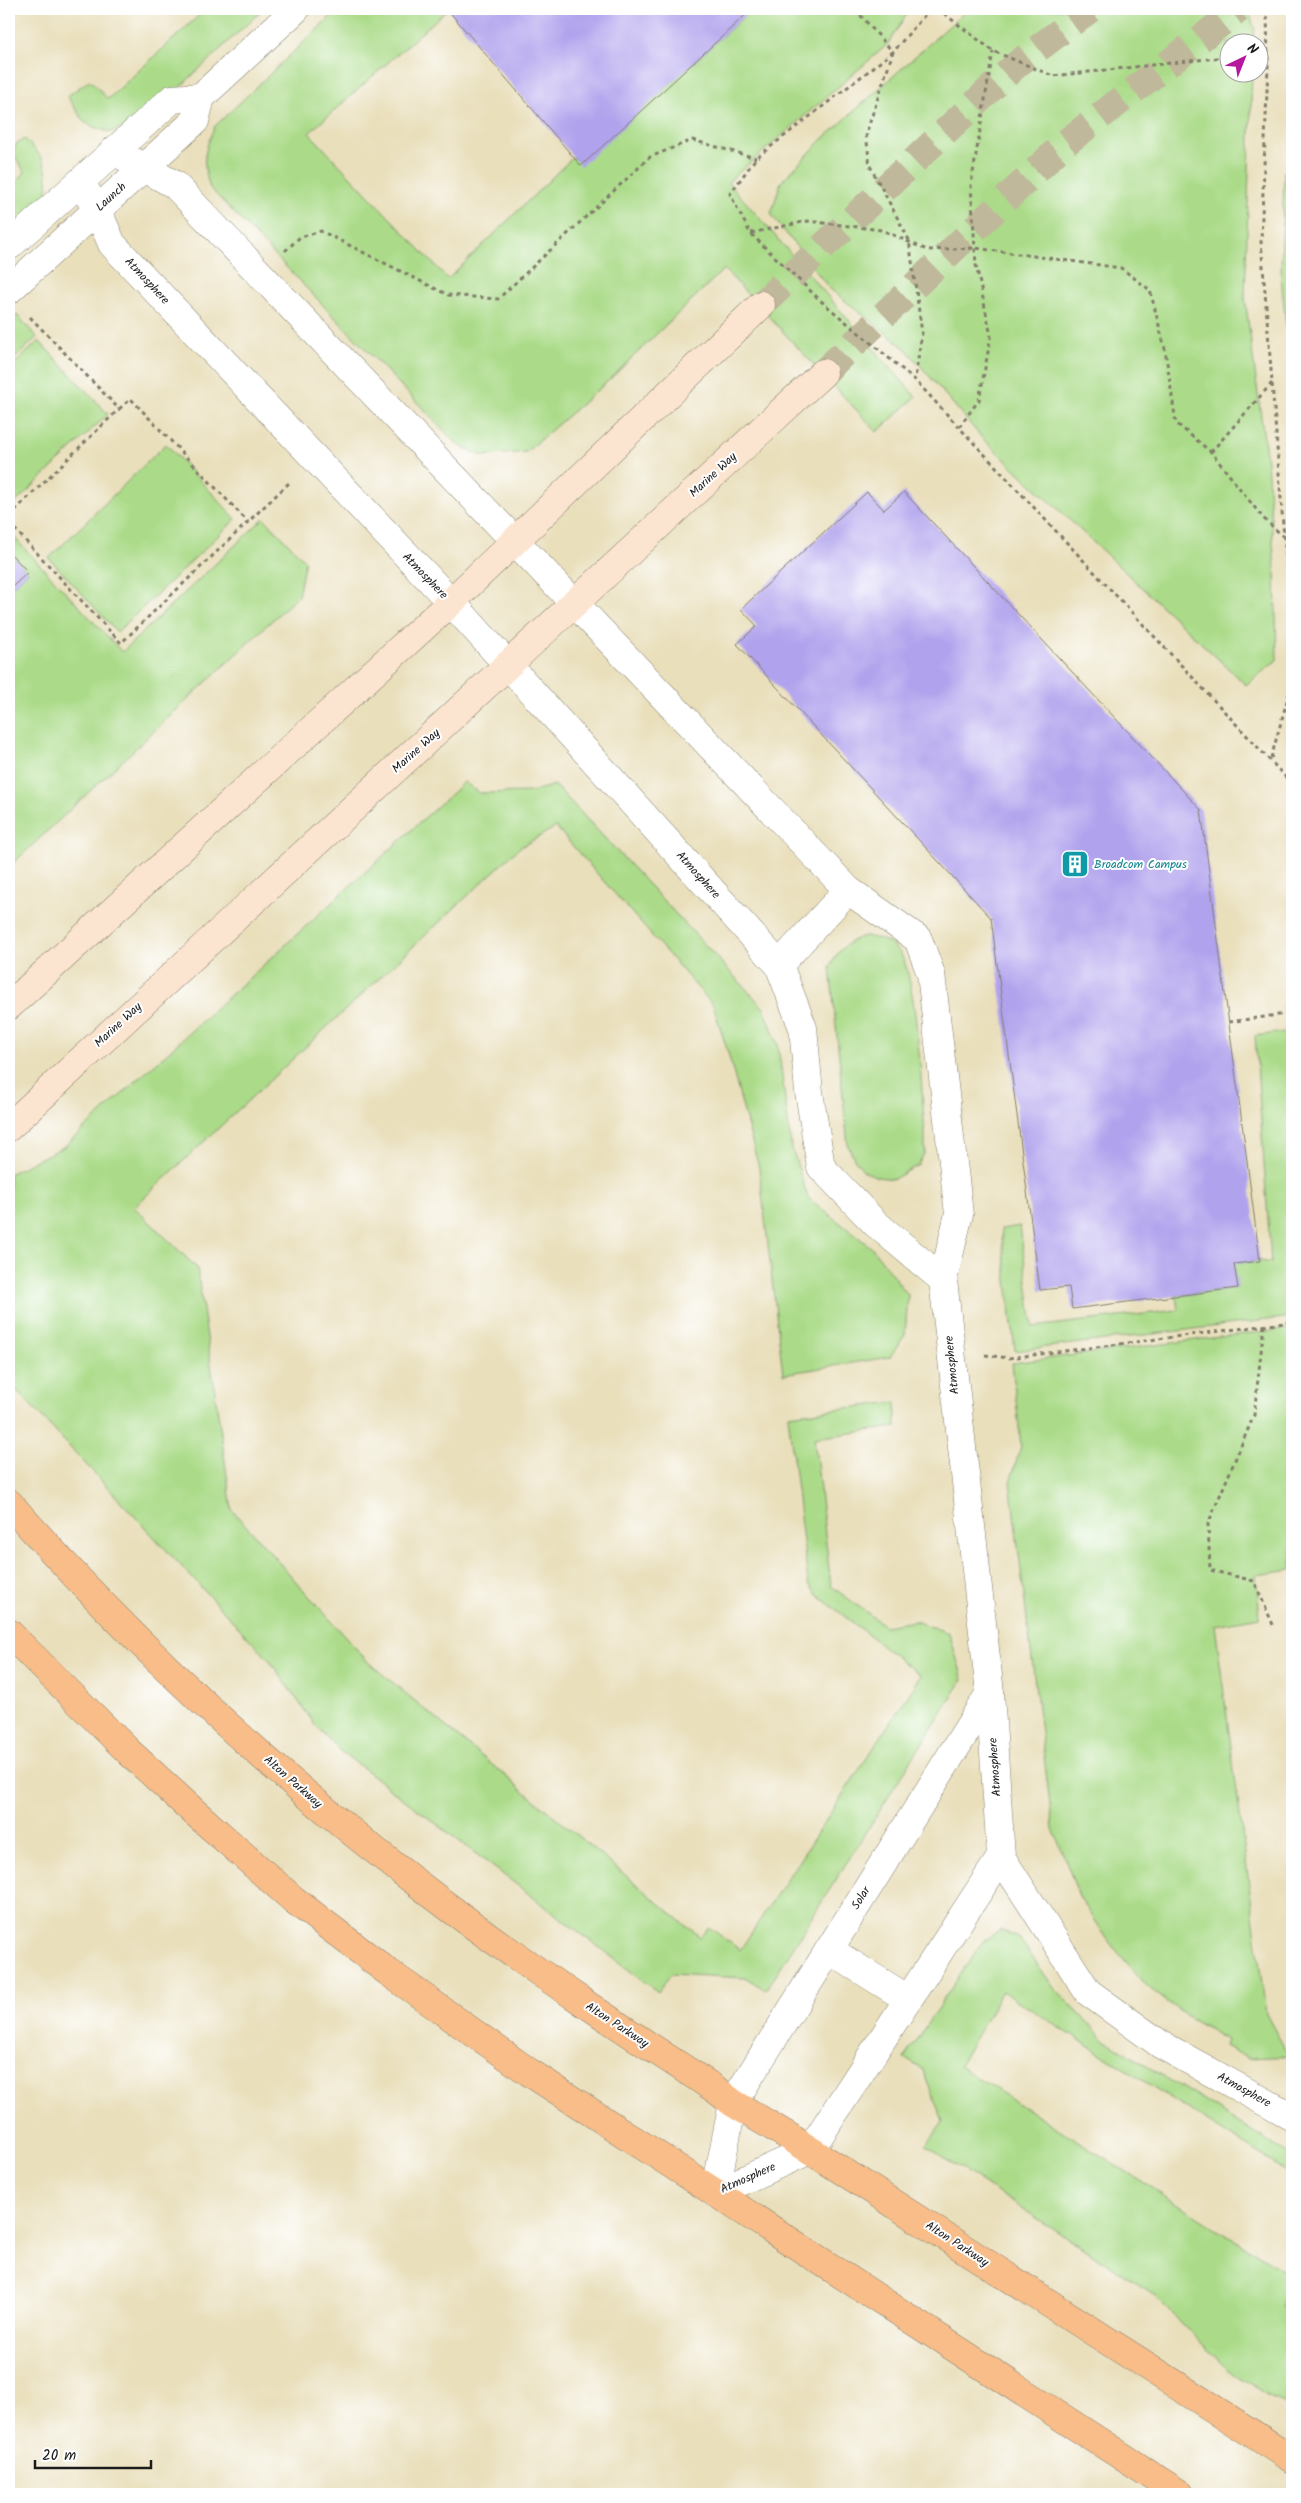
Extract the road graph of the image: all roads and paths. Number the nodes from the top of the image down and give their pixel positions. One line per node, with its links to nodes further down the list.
1 (296, 9): 11 (street)
2 (856, 9): 8 (path)
3 (930, 9): 8 (path)
4 (938, 9): 7 (path)
5 (1265, 9): 6 (path)
6 (1267, 32)
7 (993, 51): 9 (path); 20 (path)
8 (893, 52): 13 (path); 18 (path)
9 (1218, 58)
10 (1267, 82): 27 (path)
11 (201, 97): 12 (street); 14 (street, Launch)
12 (114, 151): 14 (street, Atmosphere); 15 (street)
13 (756, 158): 17 (path); 21 (path)
14 (143, 168): 16 (street, Launch); 21 (street, Atmosphere)
15 (80, 182): 16 (street, Atmosphere); 19 (street)
16 (97, 209): 22 (street, Launch); 31 (street, Atmosphere)
17 (750, 233): 18 (path); 26 (path)
18 (909, 240): 20 (path); 26 (path)
19 (9, 246)
20 (975, 248): 29 (path); 30 (path)
21 (261, 274): 36 (street, Atmosphere)
22 (9, 290)
23 (761, 305): 36 (main road)
24 (26, 312): 28 (path)
25 (823, 373): 39 (main road, Marine Way)
26 (915, 380): 29 (path)
27 (1272, 382): 30 (path); 35 (path)
28 (119, 409): 32 (path); 33 (path)
29 (958, 427): 43 (path)
30 (1211, 452): 35 (path)
31 (314, 460): 33 (path); 38 (street, Atmosphere)
32 (9, 516)
33 (248, 522): 34 (path)
34 (9, 523)
35 (1284, 537): 37 (path)
36 (514, 542): 38 (main road); 39 (street, Atmosphere)
37 (1291, 586): 40 (path)
38 (451, 602): 41 (street, Atmosphere); 47 (main road)
39 (574, 604): 41 (main road, Marine Way); 45 (street, Atmosphere)
40 (1292, 612)
41 (509, 666): 46 (street, Atmosphere); 50 (main road, Marine Way)
42 (1292, 683): 43 (path)
43 (1271, 758): 44 (path)
44 (1292, 784)
45 (848, 890): 46 (street); 51 (street, Atmosphere)
46 (779, 965): 51 (street, Atmosphere)
47 (9, 1006)
48 (1292, 1014): 49 (path)
49 (1229, 1022)
50 (9, 1127)
51 (943, 1280): 58 (street, Atmosphere)
52 (1292, 1322): 53 (path)
53 (1264, 1326): 54 (path); 56 (path)
54 (982, 1355)
55 (9, 1503): 62 (main road, Alton Parkway)
56 (1274, 1627)
57 (9, 1633): 65 (main road)
58 (990, 1693): 59 (street, Atmosphere); 60 (street, Solar)
59 (1001, 1857): 61 (street); 63 (street, Atmosphere)
60 (829, 1950): 61 (street); 62 (street, Solar)
61 (908, 1999): 64 (street)
62 (733, 2103): 64 (main road, Alton Parkway); 65 (street, Atmosphere)
63 (1292, 2117)
64 (810, 2150): 65 (street, Atmosphere); 66 (main road, Alton Parkway)
65 (715, 2193): 67 (main road)
66 (1292, 2459)
67 (1180, 2494)

